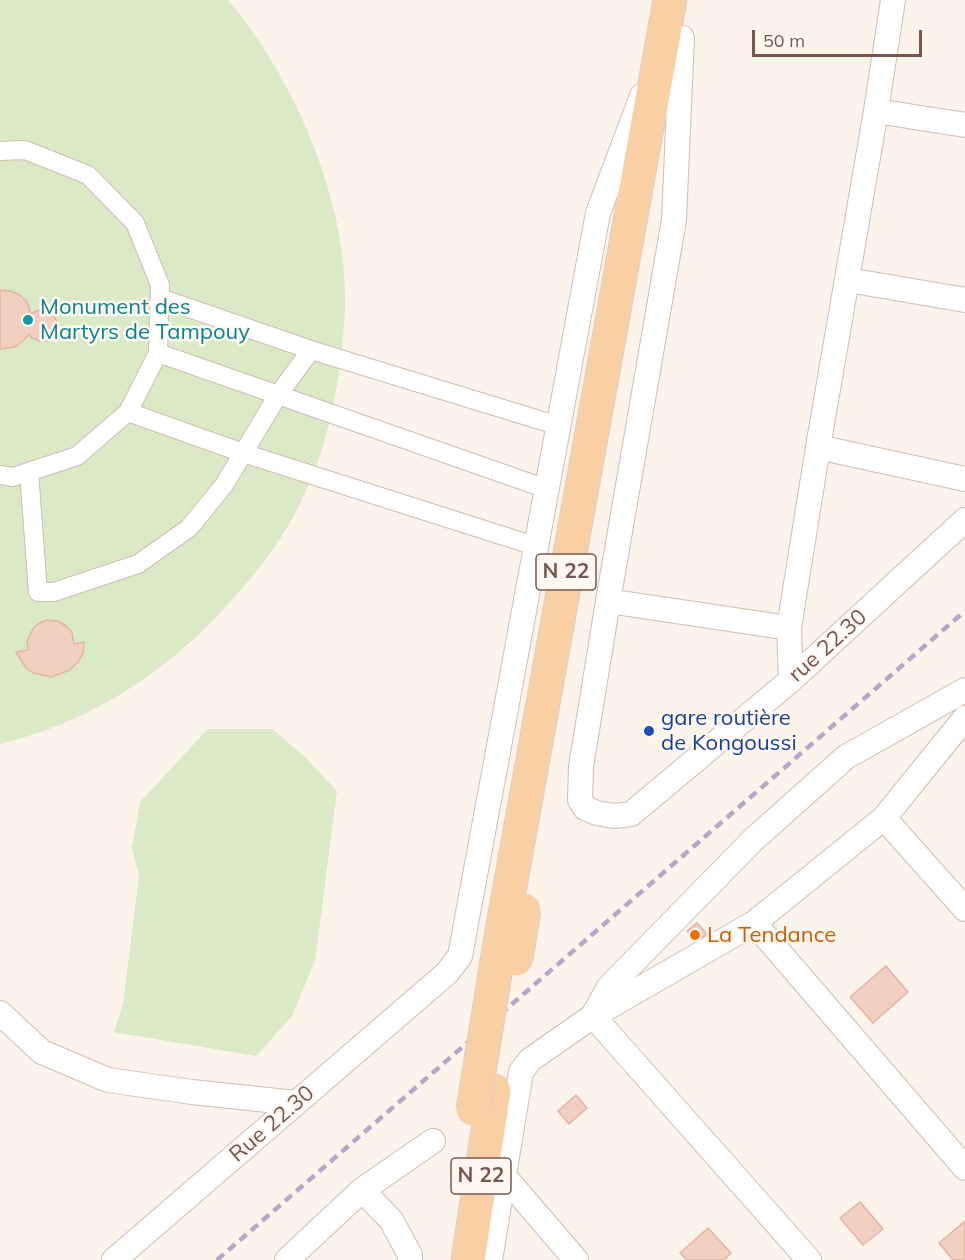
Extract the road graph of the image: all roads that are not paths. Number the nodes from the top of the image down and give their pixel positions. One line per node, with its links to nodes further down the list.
1 (670, 0): 4 (main road, N 22)
2 (689, 0): 4 (main road, N 22)
3 (893, 0): 5 (street)
4 (673, 38): 15 (street, Rue 22.30); 24 (street); 34 (main road, N 22, bridge)
5 (876, 111): 6 (street); 8 (street)
6 (965, 125)
7 (0, 151): 9 (street)
8 (848, 280): 10 (street); 16 (street)
9 (160, 298): 11 (street); 12 (street)
10 (965, 300)
11 (311, 350): 13 (street); 15 (street)
12 (158, 353): 13 (street); 14 (street)
13 (278, 395): 17 (street); 21 (street)
14 (128, 412): 17 (street); 18 (street)
15 (559, 426): 21 (street, Rue 22.30)
16 (818, 447): 20 (street); 25 (street)
17 (243, 453): 18 (street); 23 (street)
18 (29, 472): 19 (street)
19 (0, 475)
20 (965, 478)
21 (547, 489): 23 (street, Rue 22.30)
22 (965, 520): 26 (street, rue 22.30)
23 (535, 546): 35 (street, Rue 22.30)
24 (608, 601): 25 (street); 26 (street, rue 22.30)
25 (789, 628): 26 (street)
26 (791, 681)
27 (965, 690): 33 (street)
28 (965, 718): 29 (street)
29 (884, 818): 30 (street); 31 (street)
30 (965, 909)
31 (754, 923): 33 (street); 37 (street)
32 (0, 1013): 35 (street)
33 (593, 1016): 38 (street); 47 (street)
34 (483, 1100): 43 (main road, N 22); 44 (main road, N 22)
35 (296, 1102): 41 (street, Rue 22.30)
36 (433, 1141): 39 (street)
37 (965, 1168)
38 (504, 1176): 45 (street); 46 (street)
39 (362, 1190): 40 (street); 42 (street)
40 (288, 1259)
41 (114, 1260)
42 (410, 1260)
43 (449, 1260)
44 (468, 1260)
45 (490, 1260)
46 (576, 1260)
47 (809, 1260)

